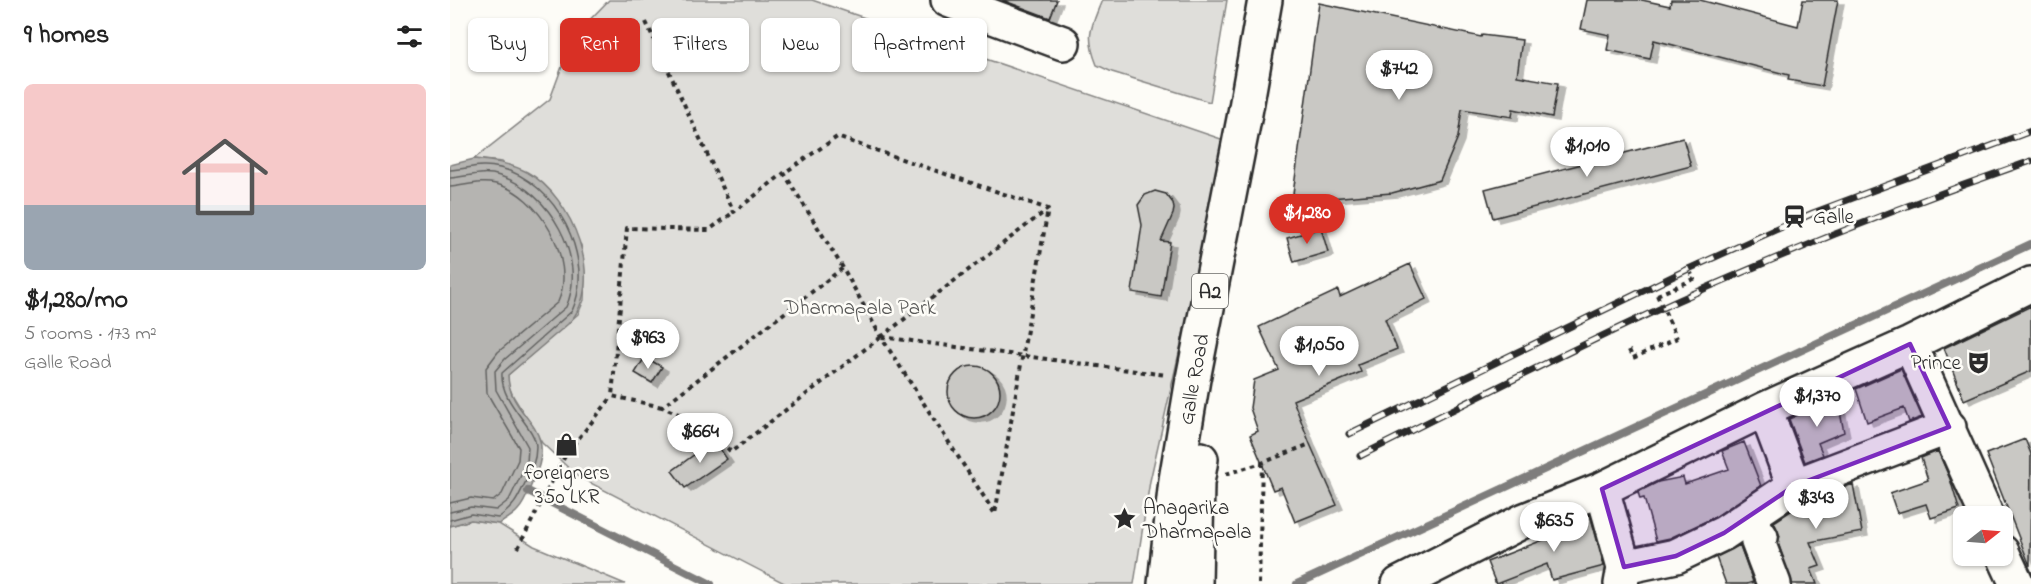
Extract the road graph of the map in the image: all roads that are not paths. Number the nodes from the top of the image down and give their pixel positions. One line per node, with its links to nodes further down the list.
1 (948, 0): 4 (main road)
2 (1265, 0): 16 (main road, Galle Road / A2)
3 (1287, 0): 17 (main road, Galle Road / A2)
4 (1063, 43)
5 (2031, 284): 6 (main road)
6 (1910, 344): 7 (main road); 8 (main road)
7 (1765, 409): 9 (main road); 10 (main road)
8 (1949, 427): 9 (main road); 11 (main road)
9 (1794, 486): 12 (main road)
10 (1602, 489): 14 (main road); 18 (main road)
11 (1983, 506)
12 (1748, 518): 14 (main road); 19 (main road)
13 (2009, 566): 15 (main road)
14 (1622, 575)
15 (2016, 582)
16 (1165, 584)
17 (1195, 584)
18 (1399, 584)
19 (1774, 584)

